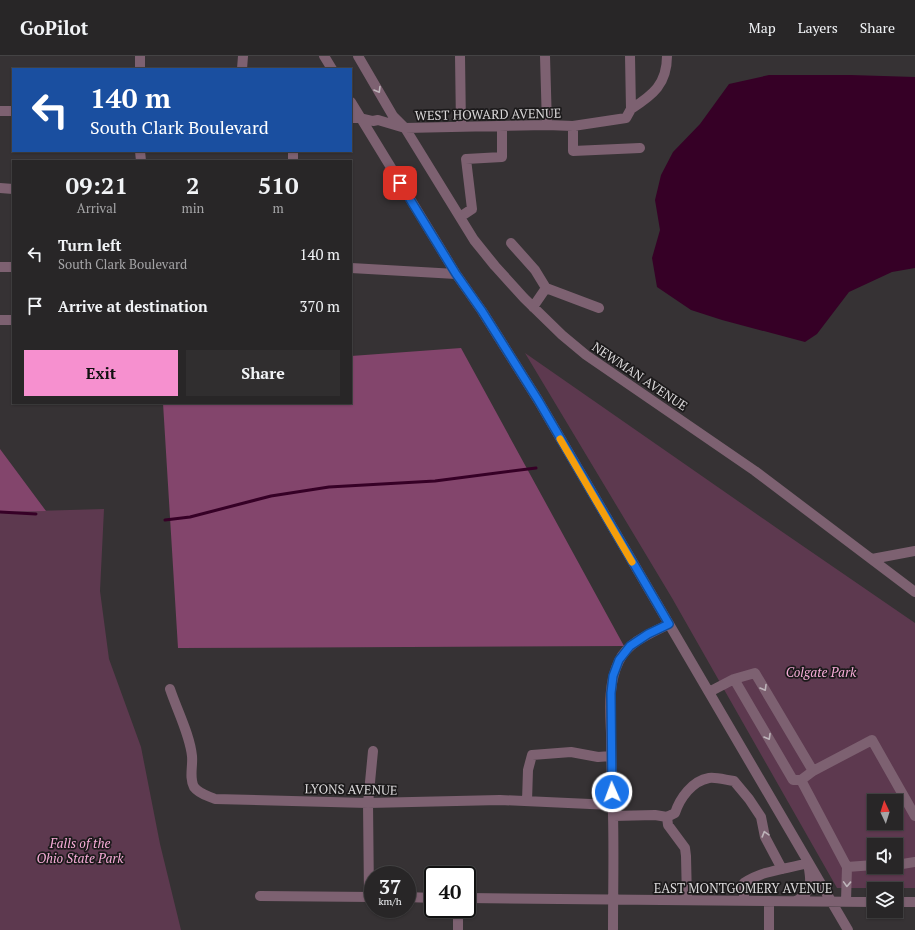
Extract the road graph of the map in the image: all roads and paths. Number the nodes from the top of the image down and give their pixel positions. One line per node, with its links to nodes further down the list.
1 (140, 56): 9 (street)
2 (243, 56): 10 (street)
3 (324, 56): 11 (street)
4 (358, 56): 21 (street, NEWMAN AVENUE, one-way to 21)
5 (460, 56): 18 (street)
6 (546, 56): 17 (street)
7 (630, 56): 13 (street)
8 (667, 56): 13 (street)
9 (140, 68)
10 (242, 68)
11 (331, 68)
12 (352, 105): 16 (street)
13 (631, 109): 20 (street, WEST HOWARD AVENUE)
14 (0, 111): 15 (street)
15 (12, 111)
16 (356, 118): 21 (street, WEST HOWARD AVENUE); 30 (street)
17 (547, 125): 19 (street, WEST HOWARD AVENUE); 20 (street, WEST HOWARD AVENUE)
18 (462, 126): 19 (street, WEST HOWARD AVENUE); 21 (street, WEST HOWARD AVENUE)
19 (502, 126): 25 (street)
20 (573, 126): 22 (street)
21 (405, 128): 25 (street, NEWMAN AVENUE)
22 (640, 148)
23 (0, 188): 24 (street)
24 (12, 188)
25 (460, 217): 32 (street, NEWMAN AVENUE)
26 (511, 243): 31 (street)
27 (0, 267): 28 (street)
28 (12, 267)
29 (352, 268): 30 (street)
30 (456, 274): 39 (street)
31 (546, 288): 32 (street); 33 (street)
32 (533, 307): 37 (street, NEWMAN AVENUE)
33 (599, 308)
34 (0, 320): 35 (street)
35 (12, 320)
36 (915, 551): 37 (street)
37 (872, 559): 38 (street, NEWMAN AVENUE)
38 (915, 592)
39 (669, 624): 42 (street); 44 (street)
40 (734, 679): 42 (street); 45 (street, one-way to 45); 46 (street, one-way to 46)
41 (170, 689): 48 (street, LYONS AVENUE)
42 (709, 692): 54 (street)
43 (373, 751): 48 (street)
44 (611, 756): 47 (street); 49 (street)
45 (813, 771): 46 (street); 51 (street)
46 (797, 780): 58 (street)
47 (527, 801): 48 (street, LYONS AVENUE); 49 (street, LYONS AVENUE)
48 (368, 803): 56 (street)
49 (612, 805): 50 (street)
50 (613, 816): 52 (street); 63 (street)
51 (915, 816)
52 (667, 817): 59 (street, one-way to 52); 64 (street)
53 (915, 862): 55 (street)
54 (808, 863): 59 (street); 67 (street); 68 (street)
55 (903, 864)
56 (370, 866)
57 (867, 866): 58 (street)
58 (847, 867): 69 (street, one-way to 69)
59 (782, 869): 65 (street)
60 (260, 896): 61 (street)
61 (364, 897)
62 (476, 898): 63 (street, EAST MONTGOMERY AVENUE)
63 (613, 899): 64 (street, EAST MONTGOMERY AVENUE); 75 (street)
64 (687, 900): 65 (street, EAST MONTGOMERY AVENUE)
65 (744, 900): 66 (street, EAST MONTGOMERY AVENUE)
66 (768, 901): 67 (street, EAST MONTGOMERY AVENUE); 76 (street)
67 (796, 901): 68 (street, EAST MONTGOMERY AVENUE)
68 (832, 901): 69 (street, EAST MONTGOMERY AVENUE); 77 (street)
69 (846, 901): 70 (street, EAST MONTGOMERY AVENUE)
70 (867, 902)
71 (903, 902): 72 (street)
72 (915, 902)
73 (458, 918): 74 (street)
74 (458, 930)
75 (613, 930)
76 (768, 930)
77 (848, 930)

